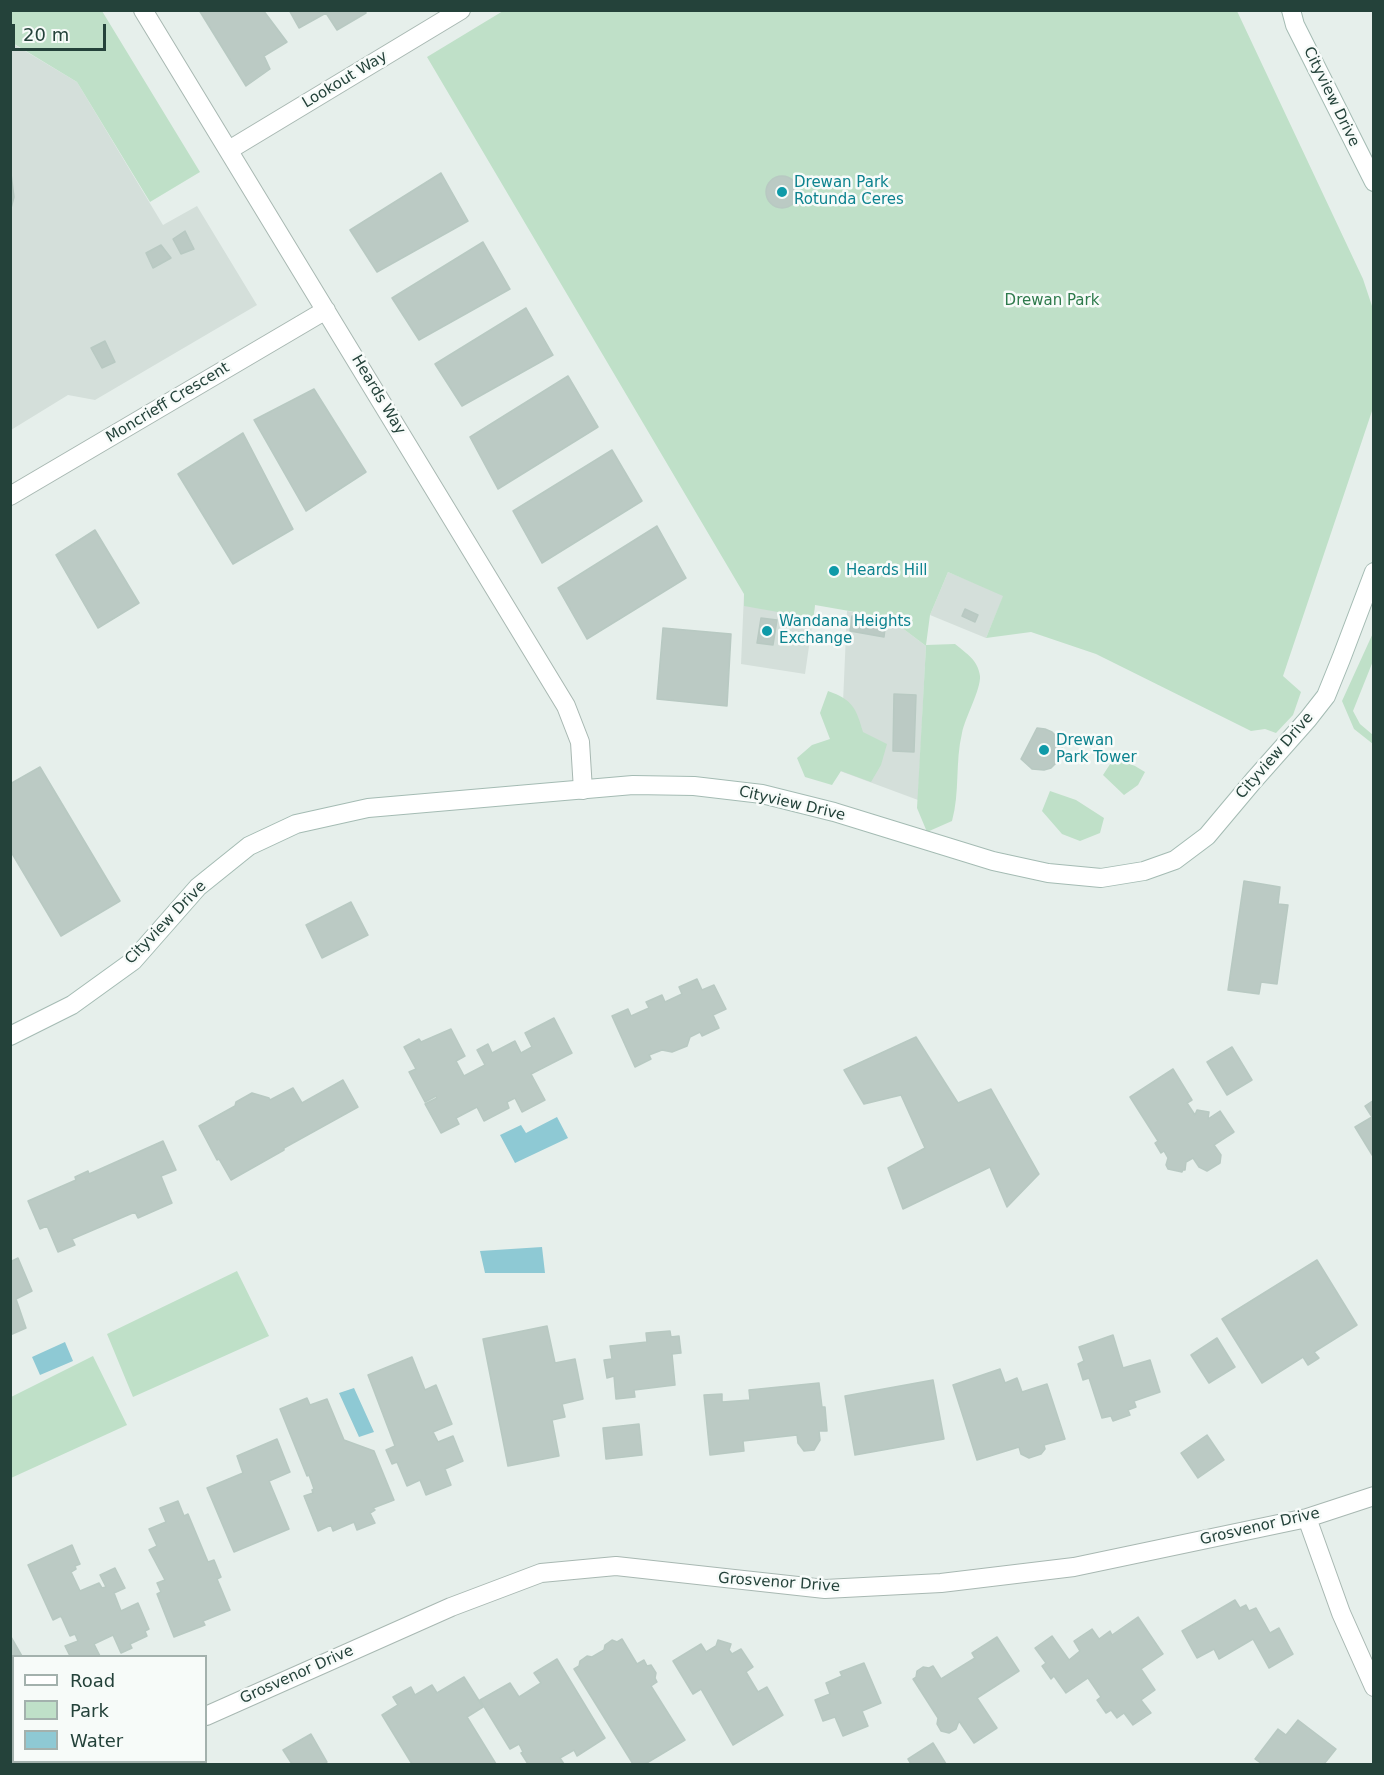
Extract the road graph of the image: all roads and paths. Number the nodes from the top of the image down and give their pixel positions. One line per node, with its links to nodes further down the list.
1 (143, 10): 4 (street, Heards Way)
2 (461, 10): 4 (street, Lookout Way)
3 (1291, 10): 5 (street, Cityview Drive)
4 (229, 150): 6 (street, Heards Way)
5 (1374, 182)
6 (326, 310): 7 (street, Moncrieff Crescent); 9 (street, Heards Way)
7 (10, 496)
8 (1374, 572): 9 (street, Cityview Drive)
9 (583, 790): 10 (street, Cityview Drive)
10 (10, 1036)
11 (1374, 1496): 12 (street, Grosvenor Drive)
12 (1307, 1518): 13 (street); 14 (street, Grosvenor Drive)
13 (1374, 1687)
14 (207, 1716)

